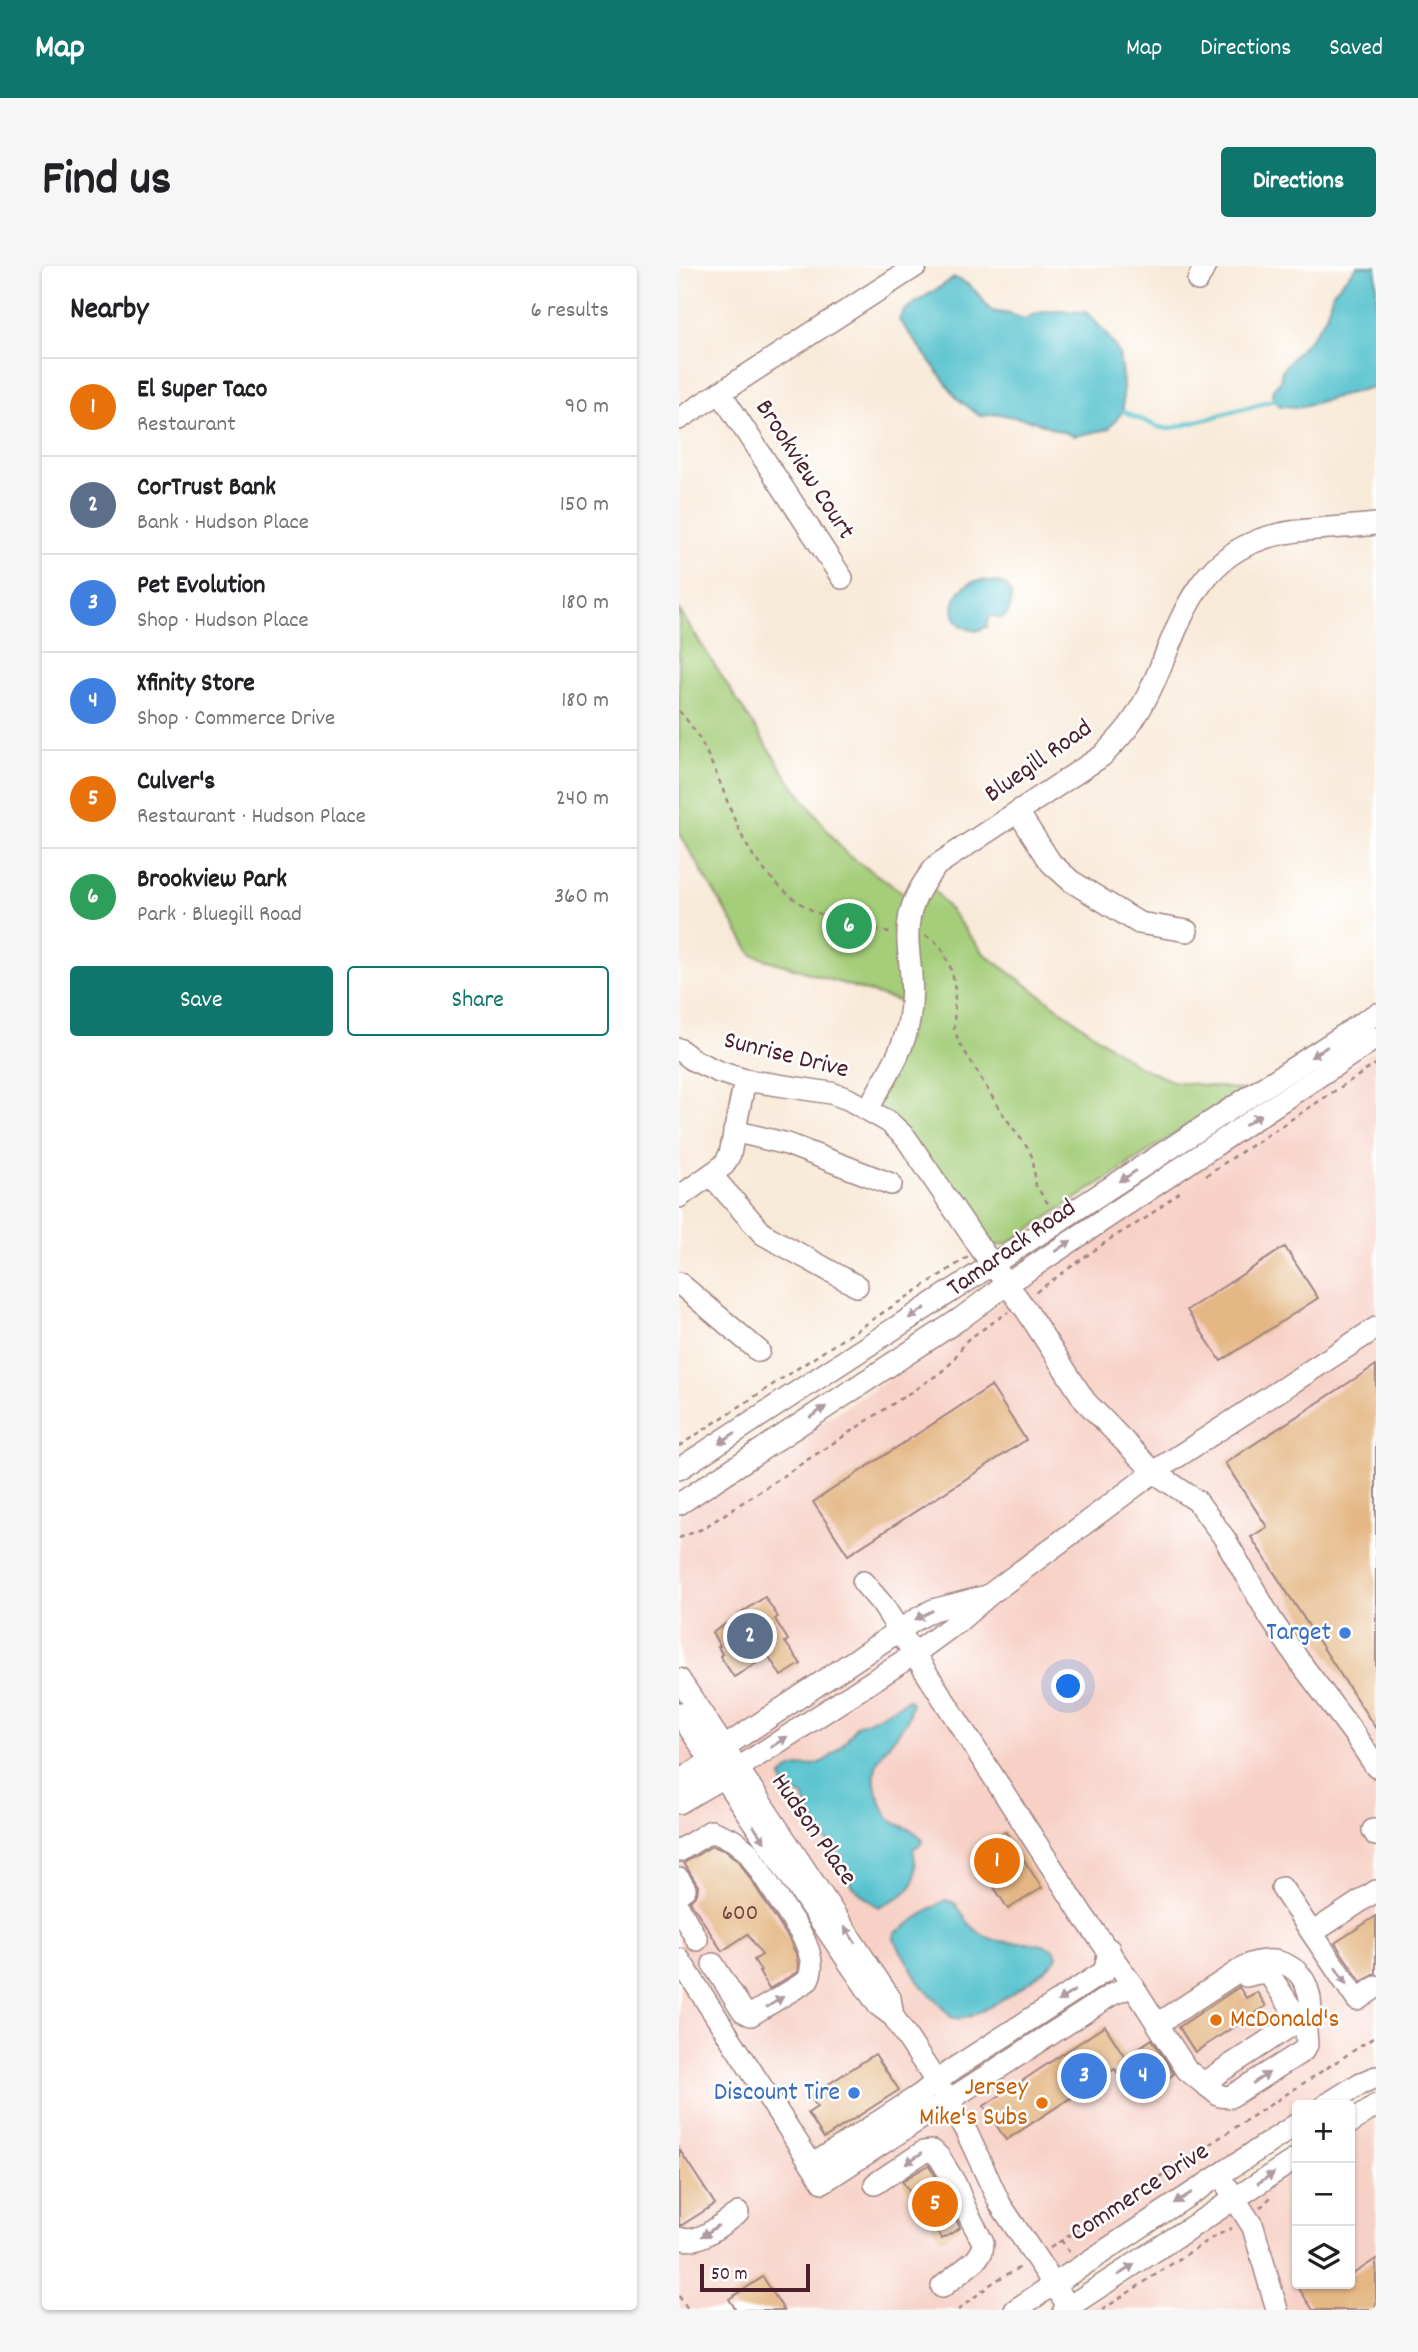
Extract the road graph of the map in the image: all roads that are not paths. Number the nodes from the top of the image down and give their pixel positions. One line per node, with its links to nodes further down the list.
1 (916, 266): 2 (street)
2 (720, 393): 3 (street); 5 (street, Brookview Court)
3 (679, 419)
4 (1376, 524): 6 (street, Bluegill Road)
5 (842, 578)
6 (1018, 812): 7 (street); 12 (street, Bluegill Road)
7 (1187, 931)
8 (1376, 1014): 17 (street, Tamarack Road, one-way to 17)
9 (1376, 1038): 19 (street, Tamarack Road, one-way to 9)
10 (679, 1049): 11 (street, Sunrise Drive)
11 (745, 1080): 12 (street, Sunrise Drive); 13 (street)
12 (868, 1109): 17 (street, Sunrise Drive)
13 (734, 1131): 14 (street); 15 (street)
14 (711, 1175): 16 (street); 20 (street)
15 (891, 1184)
16 (679, 1197)
17 (993, 1264): 19 (street, Sunrise Drive); 23 (street, Tamarack Road, one-way to 23)
18 (679, 1283): 22 (street)
19 (1007, 1284): 24 (street, Sunrise Drive); 25 (street, Tamarack Road, one-way to 19)
20 (857, 1286)
21 (1376, 1328): 24 (street)
22 (759, 1351)
23 (679, 1469)
24 (1154, 1472): 27 (street); 33 (street, Sunrise Drive)
25 (679, 1504)
26 (863, 1581): 28 (street)
27 (989, 1595): 28 (street, one-way to 28); 29 (street)
28 (899, 1631): 29 (street); 32 (street)
29 (913, 1654): 32 (street, one-way to 29); 44 (street)
30 (679, 1679): 32 (street, Hudson Place)
31 (679, 1713): 32 (street, Hudson Place)
32 (723, 1764): 34 (street); 35 (street); 52 (street, Hudson Place)
33 (1376, 1767)
34 (679, 1781)
35 (679, 1803)
36 (679, 1851): 46 (street, one-way to 36)
37 (679, 1879): 40 (street)
38 (1282, 1888): 42 (street)
39 (1376, 1891): 42 (street)
40 (679, 1893)
41 (679, 1908): 43 (street)
42 (1312, 1933): 48 (street, one-way to 48)
43 (697, 1940)
44 (1109, 1949): 47 (street); 52 (street, one-way to 52)
45 (679, 1959): 59 (street)
46 (713, 1964)
47 (1133, 1986): 49 (street); 53 (street)
48 (1376, 1987)
49 (1167, 2018): 50 (street); 50 (street); 50 (street)
50 (1300, 2020)
51 (1376, 2077): 54 (street)
52 (937, 2082): 53 (street, Hudson Place); 59 (street)
53 (949, 2100): 59 (street); 65 (street, Hudson Place)
54 (1334, 2100)
55 (1376, 2105): 56 (street)
56 (1355, 2120)
57 (1292, 2127): 60 (street, Commerce Drive)
58 (1292, 2161): 62 (street, one-way to 58)
59 (818, 2173)
60 (1219, 2175): 62 (street); 65 (street, Commerce Drive, one-way to 65)
61 (875, 2184): 66 (street, one-way to 61)
62 (1235, 2199): 67 (street, one-way to 62); 69 (street)
63 (738, 2213): 64 (street, one-way to 64)
64 (679, 2238)
65 (1053, 2284): 67 (street, Hudson Place); 68 (street, Commerce Drive)
66 (941, 2287)
67 (1068, 2309)
68 (1015, 2310)
69 (1277, 2310)

